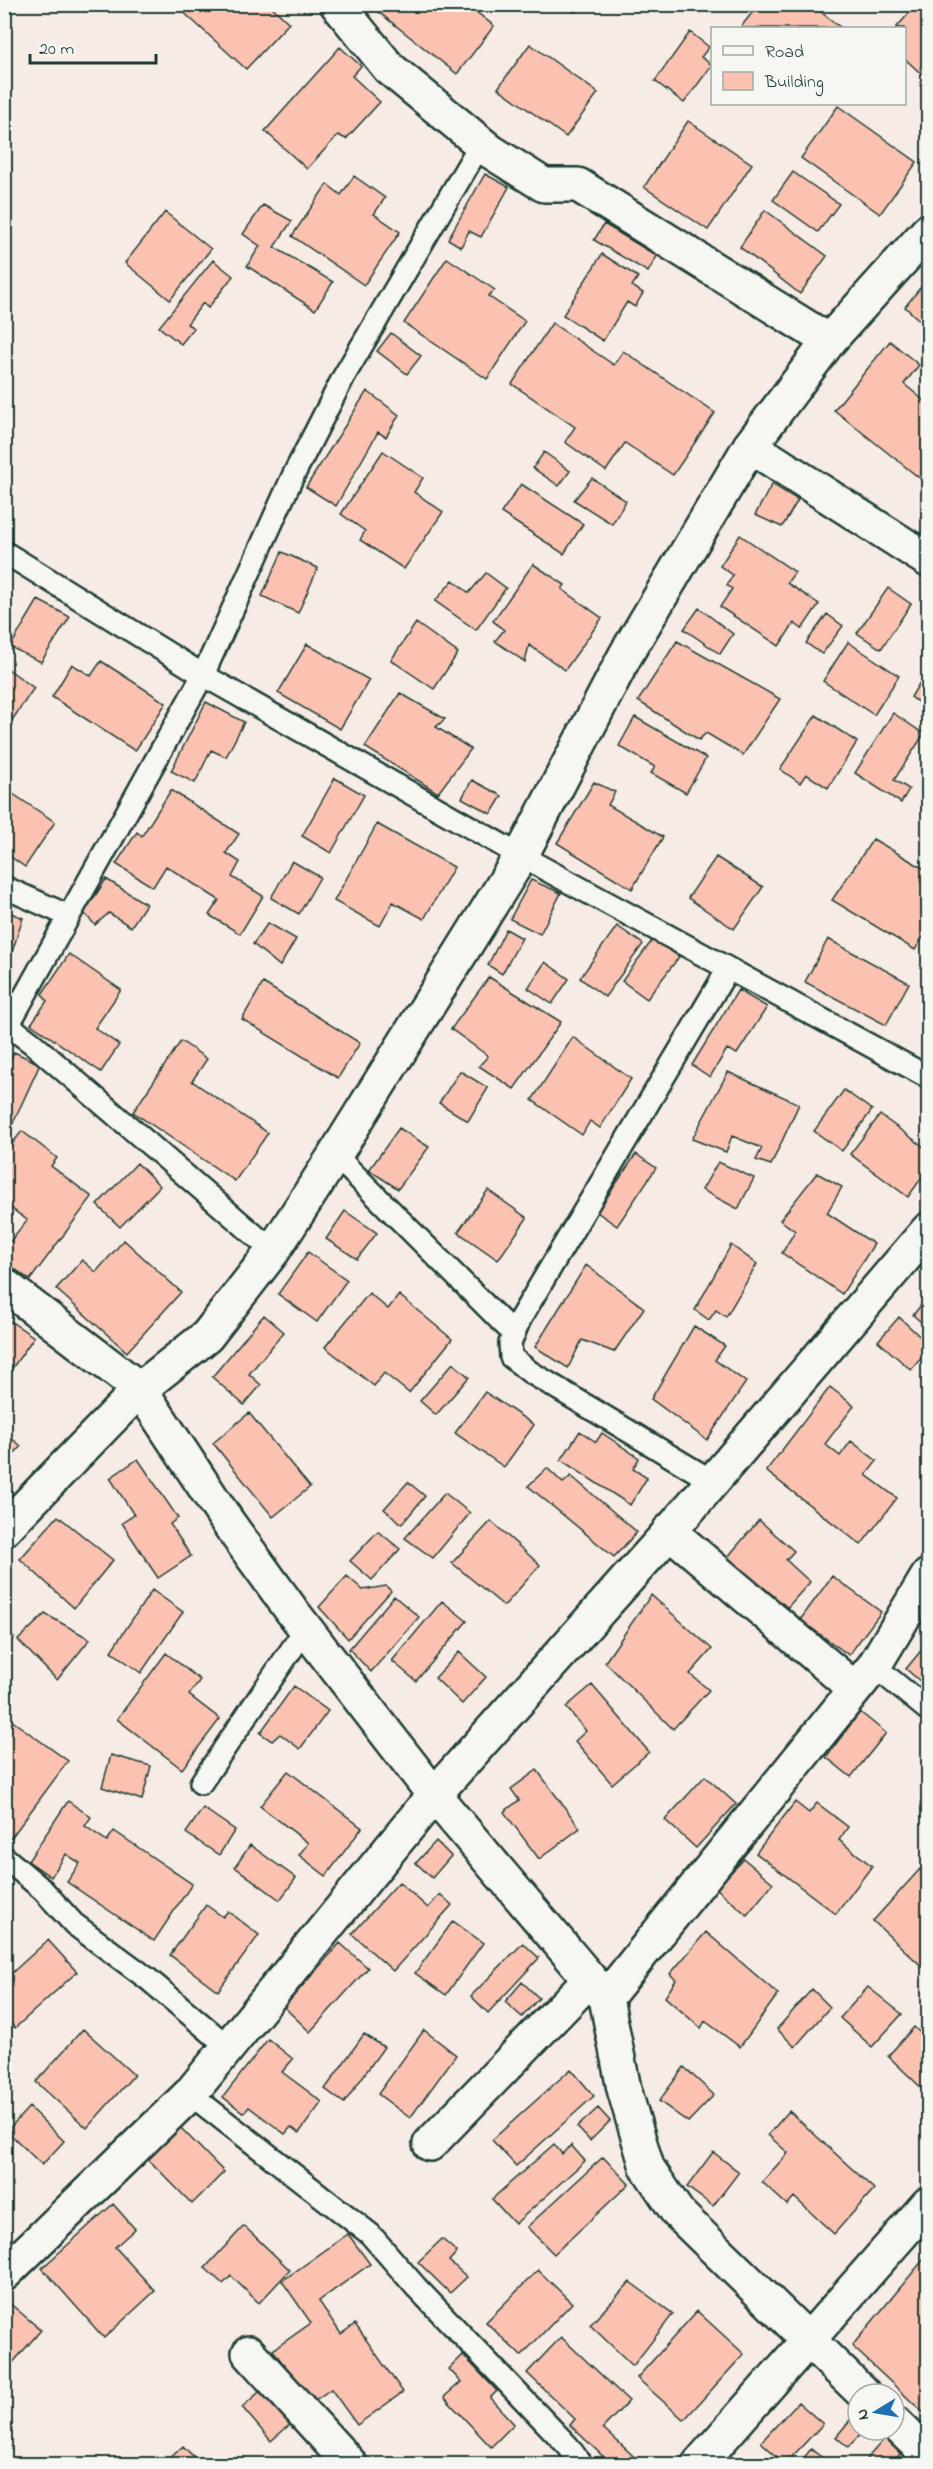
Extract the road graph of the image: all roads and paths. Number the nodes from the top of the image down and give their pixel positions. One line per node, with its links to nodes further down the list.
1 (338, 4): 2 (street)
2 (481, 143): 4 (street); 8 (lane)
3 (928, 231): 4 (street)
4 (829, 340): 5 (street)
5 (750, 446): 7 (street); 9 (street)
6 (4, 552): 8 (lane)
7 (928, 560)
8 (203, 675): 9 (lane); 11 (lane)
9 (521, 856): 12 (lane); 15 (street)
10 (4, 887): 11 (lane)
11 (69, 916): 13 (lane)
12 (728, 969): 14 (lane); 19 (lane)
13 (6, 1029): 17 (lane)
14 (928, 1077)
15 (335, 1155): 17 (street); 19 (lane)
16 (928, 1230): 21 (street)
17 (273, 1251): 20 (street)
18 (4, 1285): 20 (street)
19 (514, 1334): 21 (lane)
20 (140, 1389): 22 (street); 25 (street)
21 (712, 1481): 23 (street)
22 (4, 1529)
23 (669, 1531): 26 (street); 29 (street)
24 (928, 1576): 26 (street)
25 (306, 1628): 28 (lane); 29 (street)
26 (865, 1678): 27 (lane); 31 (street)
27 (928, 1710)
28 (201, 1783)
29 (434, 1794): 31 (street); 32 (street)
30 (4, 1857): 32 (lane)
31 (598, 1989): 34 (street); 37 (street)
32 (227, 2046): 33 (street)
33 (190, 2094): 36 (street); 43 (lane)
34 (430, 2144)
35 (928, 2204): 37 (street)
36 (4, 2274)
37 (807, 2340): 39 (street); 44 (street)
38 (249, 2353): 42 (street)
39 (851, 2382)
40 (906, 2434): 41 (street)
41 (928, 2455)
42 (350, 2464)
43 (581, 2464)
44 (699, 2464)

